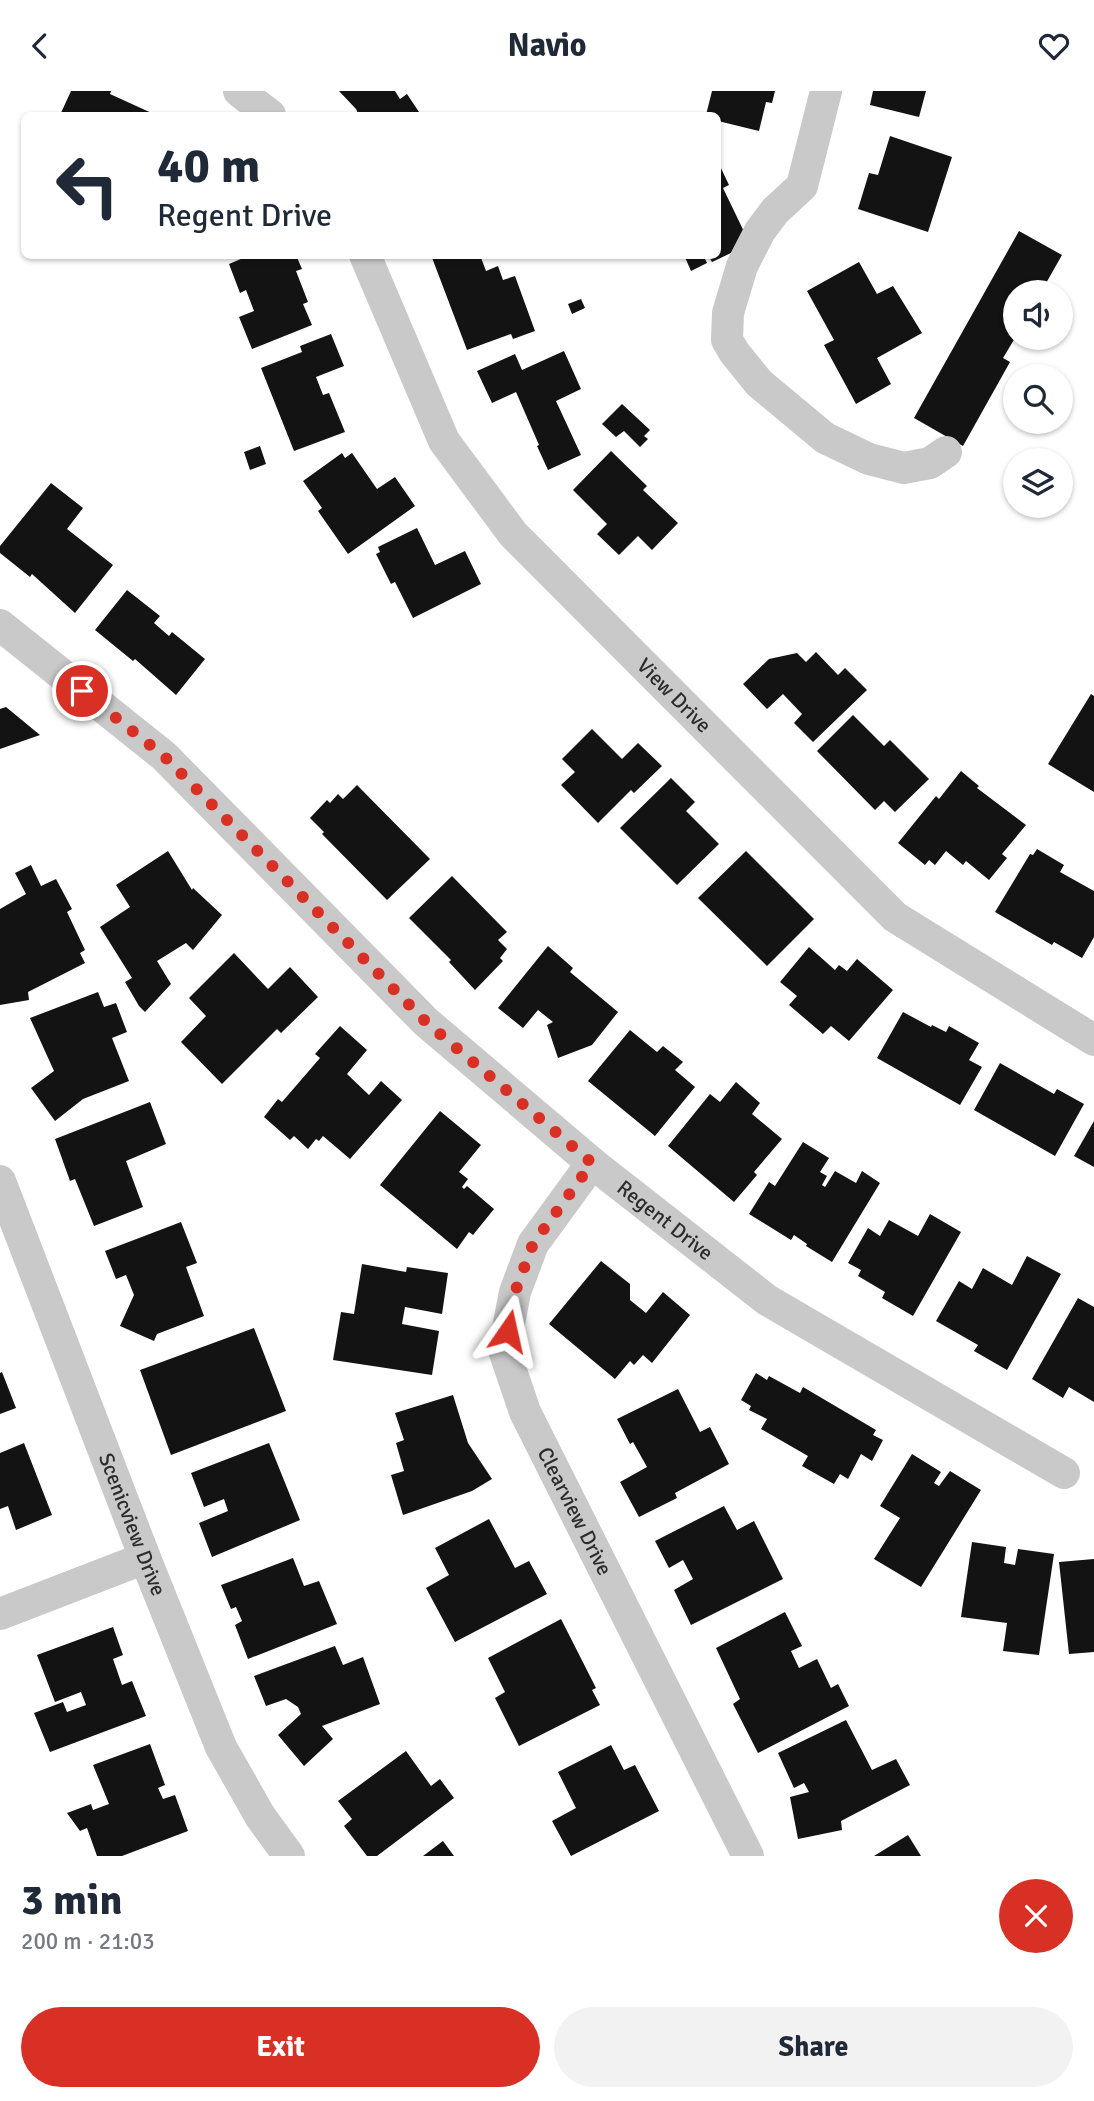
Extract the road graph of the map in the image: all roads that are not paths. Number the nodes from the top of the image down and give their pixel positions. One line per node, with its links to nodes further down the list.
1 (239, 91): 3 (street)
2 (826, 91): 5 (street)
3 (266, 112)
4 (367, 259): 7 (street, View Drive)
5 (946, 452)
6 (0, 625): 8 (street, Regent Drive)
7 (1093, 1036)
8 (592, 1163): 10 (street, Regent Drive); 14 (street, Clearview Drive)
9 (0, 1181): 11 (street, Scenicview Drive)
10 (1064, 1473)
11 (145, 1558): 12 (street); 13 (street, Scenicview Drive)
12 (0, 1614)
13 (289, 1856)
14 (748, 1856)

